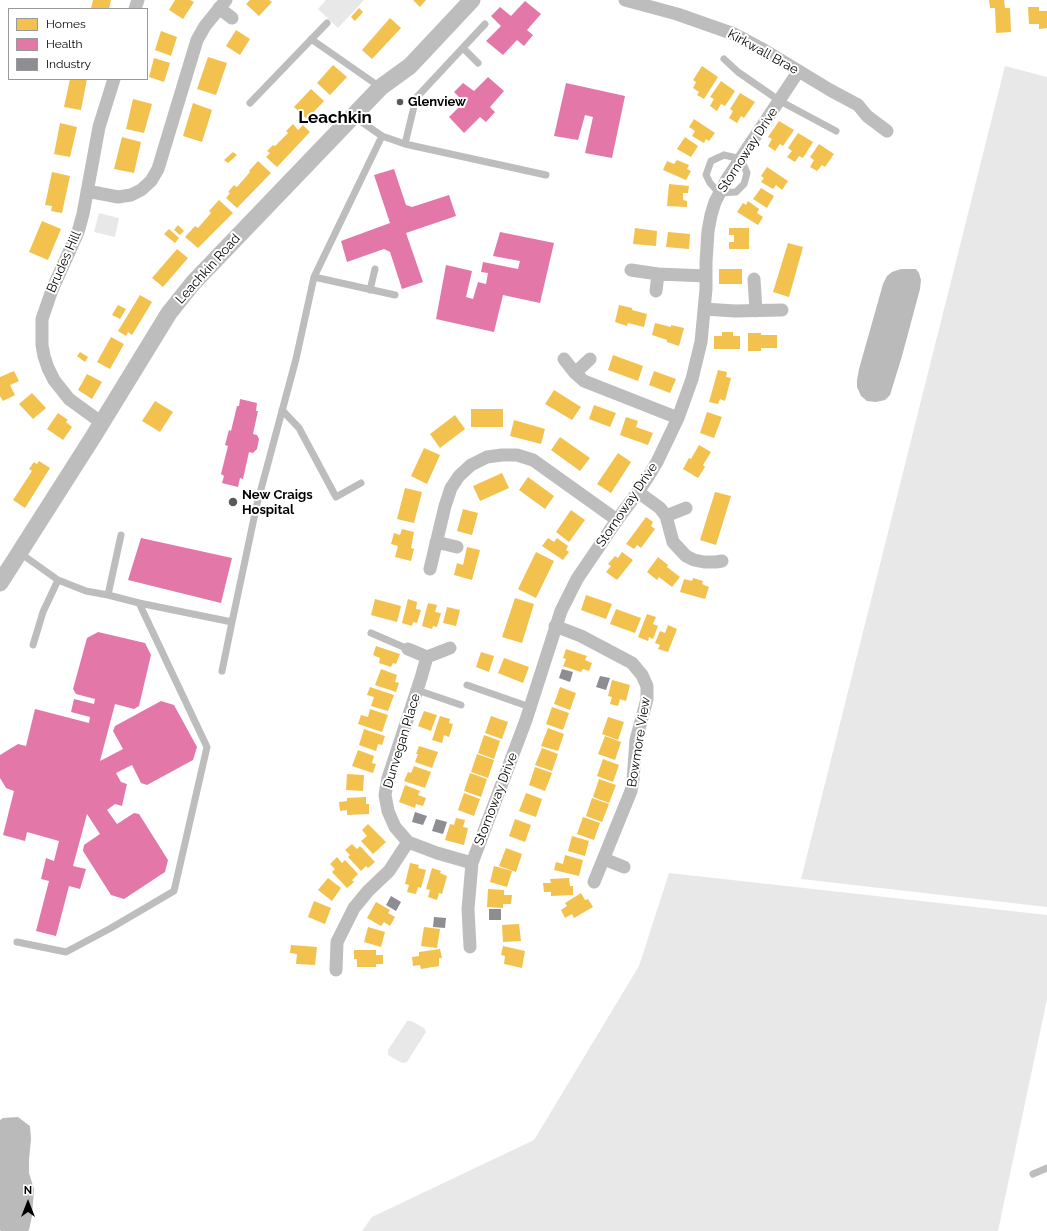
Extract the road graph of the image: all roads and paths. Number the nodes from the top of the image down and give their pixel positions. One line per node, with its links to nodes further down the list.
1 (472, 0): 13 (street, Leachkin Road)
2 (625, 0): 11 (street, Kirkwall Brae)
3 (222, 4): 4 (street); 23 (street)
4 (232, 18)
5 (327, 23): 7 (lane)
6 (485, 24): 8 (lane)
7 (311, 39): 13 (lane); 15 (lane)
8 (463, 48): 10 (lane); 20 (lane)
9 (724, 59): 14 (lane)
10 (478, 63)
11 (798, 72): 14 (street, Stornoway Drive); 18 (street, Kirkwall Brae)
12 (114, 80): 23 (street, Brudes Hill)
13 (380, 88): 16 (street, Leachkin Road)
14 (780, 101): 17 (lane); 21 (street, Stornoway Drive)
15 (250, 103)
16 (353, 116): 19 (lane); 42 (street, Leachkin Road)
17 (836, 131)
18 (887, 131)
19 (382, 136): 20 (lane); 29 (lane)
20 (404, 144): 22 (lane)
21 (741, 158): 24 (street, Stornoway Drive); 24 (lane)
22 (546, 175)
23 (88, 191): 42 (street, Brudes Hill)
24 (719, 193): 28 (street, Stornoway Drive)
25 (375, 269): 31 (lane)
26 (631, 270): 27 (street)
27 (658, 274): 28 (street); 32 (street)
28 (706, 276): 34 (street, Stornoway Drive)
29 (314, 277): 31 (lane); 40 (lane)
30 (754, 279): 36 (street)
31 (370, 290): 33 (lane)
32 (656, 291)
33 (395, 296)
34 (704, 309): 36 (street); 41 (street, Stornoway Drive)
35 (782, 310): 36 (street)
36 (756, 311)
37 (564, 359): 39 (street)
38 (590, 359): 39 (street)
39 (575, 373): 41 (street)
40 (282, 410): 43 (lane); 58 (lane)
41 (678, 418): 44 (street, Stornoway Drive)
42 (102, 423): 51 (street, Leachkin Road)
43 (361, 482)
44 (638, 492): 46 (street); 47 (street, Stornoway Drive)
45 (686, 508): 46 (street)
46 (666, 516): 52 (street)
47 (617, 520): 49 (street); 59 (street, Stornoway Drive)
48 (121, 536): 56 (lane)
49 (436, 542): 50 (street); 53 (street)
50 (457, 547)
51 (20, 552): 54 (lane); 55 (street, Leachkin Road)
52 (722, 560)
53 (430, 569)
54 (58, 580): 56 (lane); 61 (lane)
55 (0, 582)
56 (108, 595): 57 (lane)
57 (139, 603): 58 (lane); 75 (lane)
58 (232, 622): 65 (lane)
59 (555, 626): 69 (street, Stornoway Drive); 71 (street, Bowmore View)
60 (371, 633): 63 (lane)
61 (33, 645)
62 (450, 648): 64 (street)
63 (408, 649): 64 (street)
64 (427, 657): 67 (street, Dunvegan Place)
65 (222, 671)
66 (467, 685): 69 (lane)
67 (418, 690): 68 (lane); 70 (street, Dunvegan Place)
68 (461, 705)
69 (530, 707): 72 (street, Stornoway Drive)
70 (408, 842): 72 (street, Dunvegan Place); 77 (street)
71 (604, 859): 73 (street); 74 (street, Bowmore View)
72 (472, 863): 76 (street, Stornoway Drive)
73 (624, 867)
74 (594, 882)
75 (17, 942)
76 (470, 947)
77 (336, 970)
78 (1047, 1168): 79 (lane)
79 (1033, 1174)

